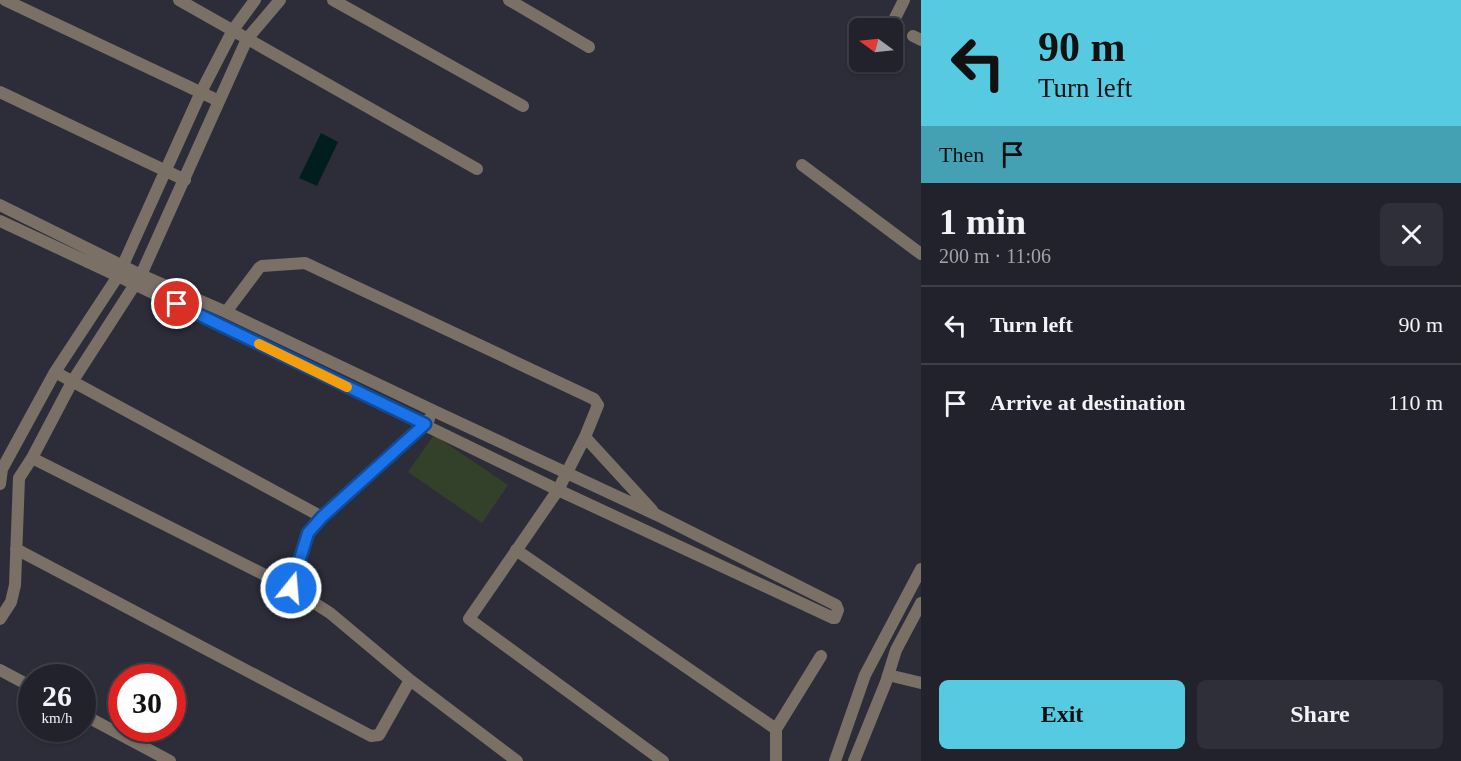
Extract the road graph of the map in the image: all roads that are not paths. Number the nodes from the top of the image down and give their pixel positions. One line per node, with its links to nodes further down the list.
1 (5, 0): 13 (street)
2 (179, 0): 9 (street)
3 (255, 0): 9 (street)
4 (280, 0): 10 (street)
5 (333, 0): 15 (street)
6 (509, 0): 11 (street)
7 (904, 0): 8 (street)
8 (895, 18)
9 (233, 30): 10 (street); 13 (street)
10 (247, 39): 14 (street); 17 (street)
11 (589, 46)
12 (0, 92): 18 (street)
13 (201, 92): 14 (street); 18 (street)
14 (219, 101): 19 (street)
15 (523, 106)
16 (802, 165): 22 (street)
17 (477, 169)
18 (166, 171): 19 (street); 23 (street)
19 (185, 180): 24 (street)
20 (0, 205): 23 (street)
21 (0, 221): 23 (street)
22 (921, 254)
23 (121, 271): 24 (street); 26 (street)
24 (138, 280): 25 (street); 27 (street); 29 (street)
25 (226, 312): 28 (street); 30 (street)
26 (55, 372): 27 (street); 33 (street)
27 (72, 382): 31 (street); 36 (street)
28 (434, 411): 29 (street); 32 (street)
29 (425, 424): 34 (street); 36 (street)
30 (585, 437): 32 (street); 35 (street)
31 (32, 458): 37 (street); 40 (street)
32 (566, 473): 34 (street); 35 (street)
33 (0, 484)
34 (558, 490): 35 (street); 38 (street)
35 (657, 515)
36 (322, 517): 40 (street)
37 (16, 549): 42 (street); 47 (street)
38 (516, 550): 50 (street); 53 (street)
39 (921, 569): 55 (street)
40 (291, 588): 47 (street)
41 (921, 603): 45 (street)
42 (0, 619)
43 (821, 656): 50 (street)
44 (0, 670): 46 (street)
45 (888, 675): 48 (street); 56 (street)
46 (18, 680)
47 (410, 680): 52 (street)
48 (921, 683)
49 (96, 721): 51 (street)
50 (776, 729): 54 (street)
51 (170, 761)
52 (517, 761)
53 (663, 761)
54 (776, 761)
55 (835, 761)
56 (854, 761)

